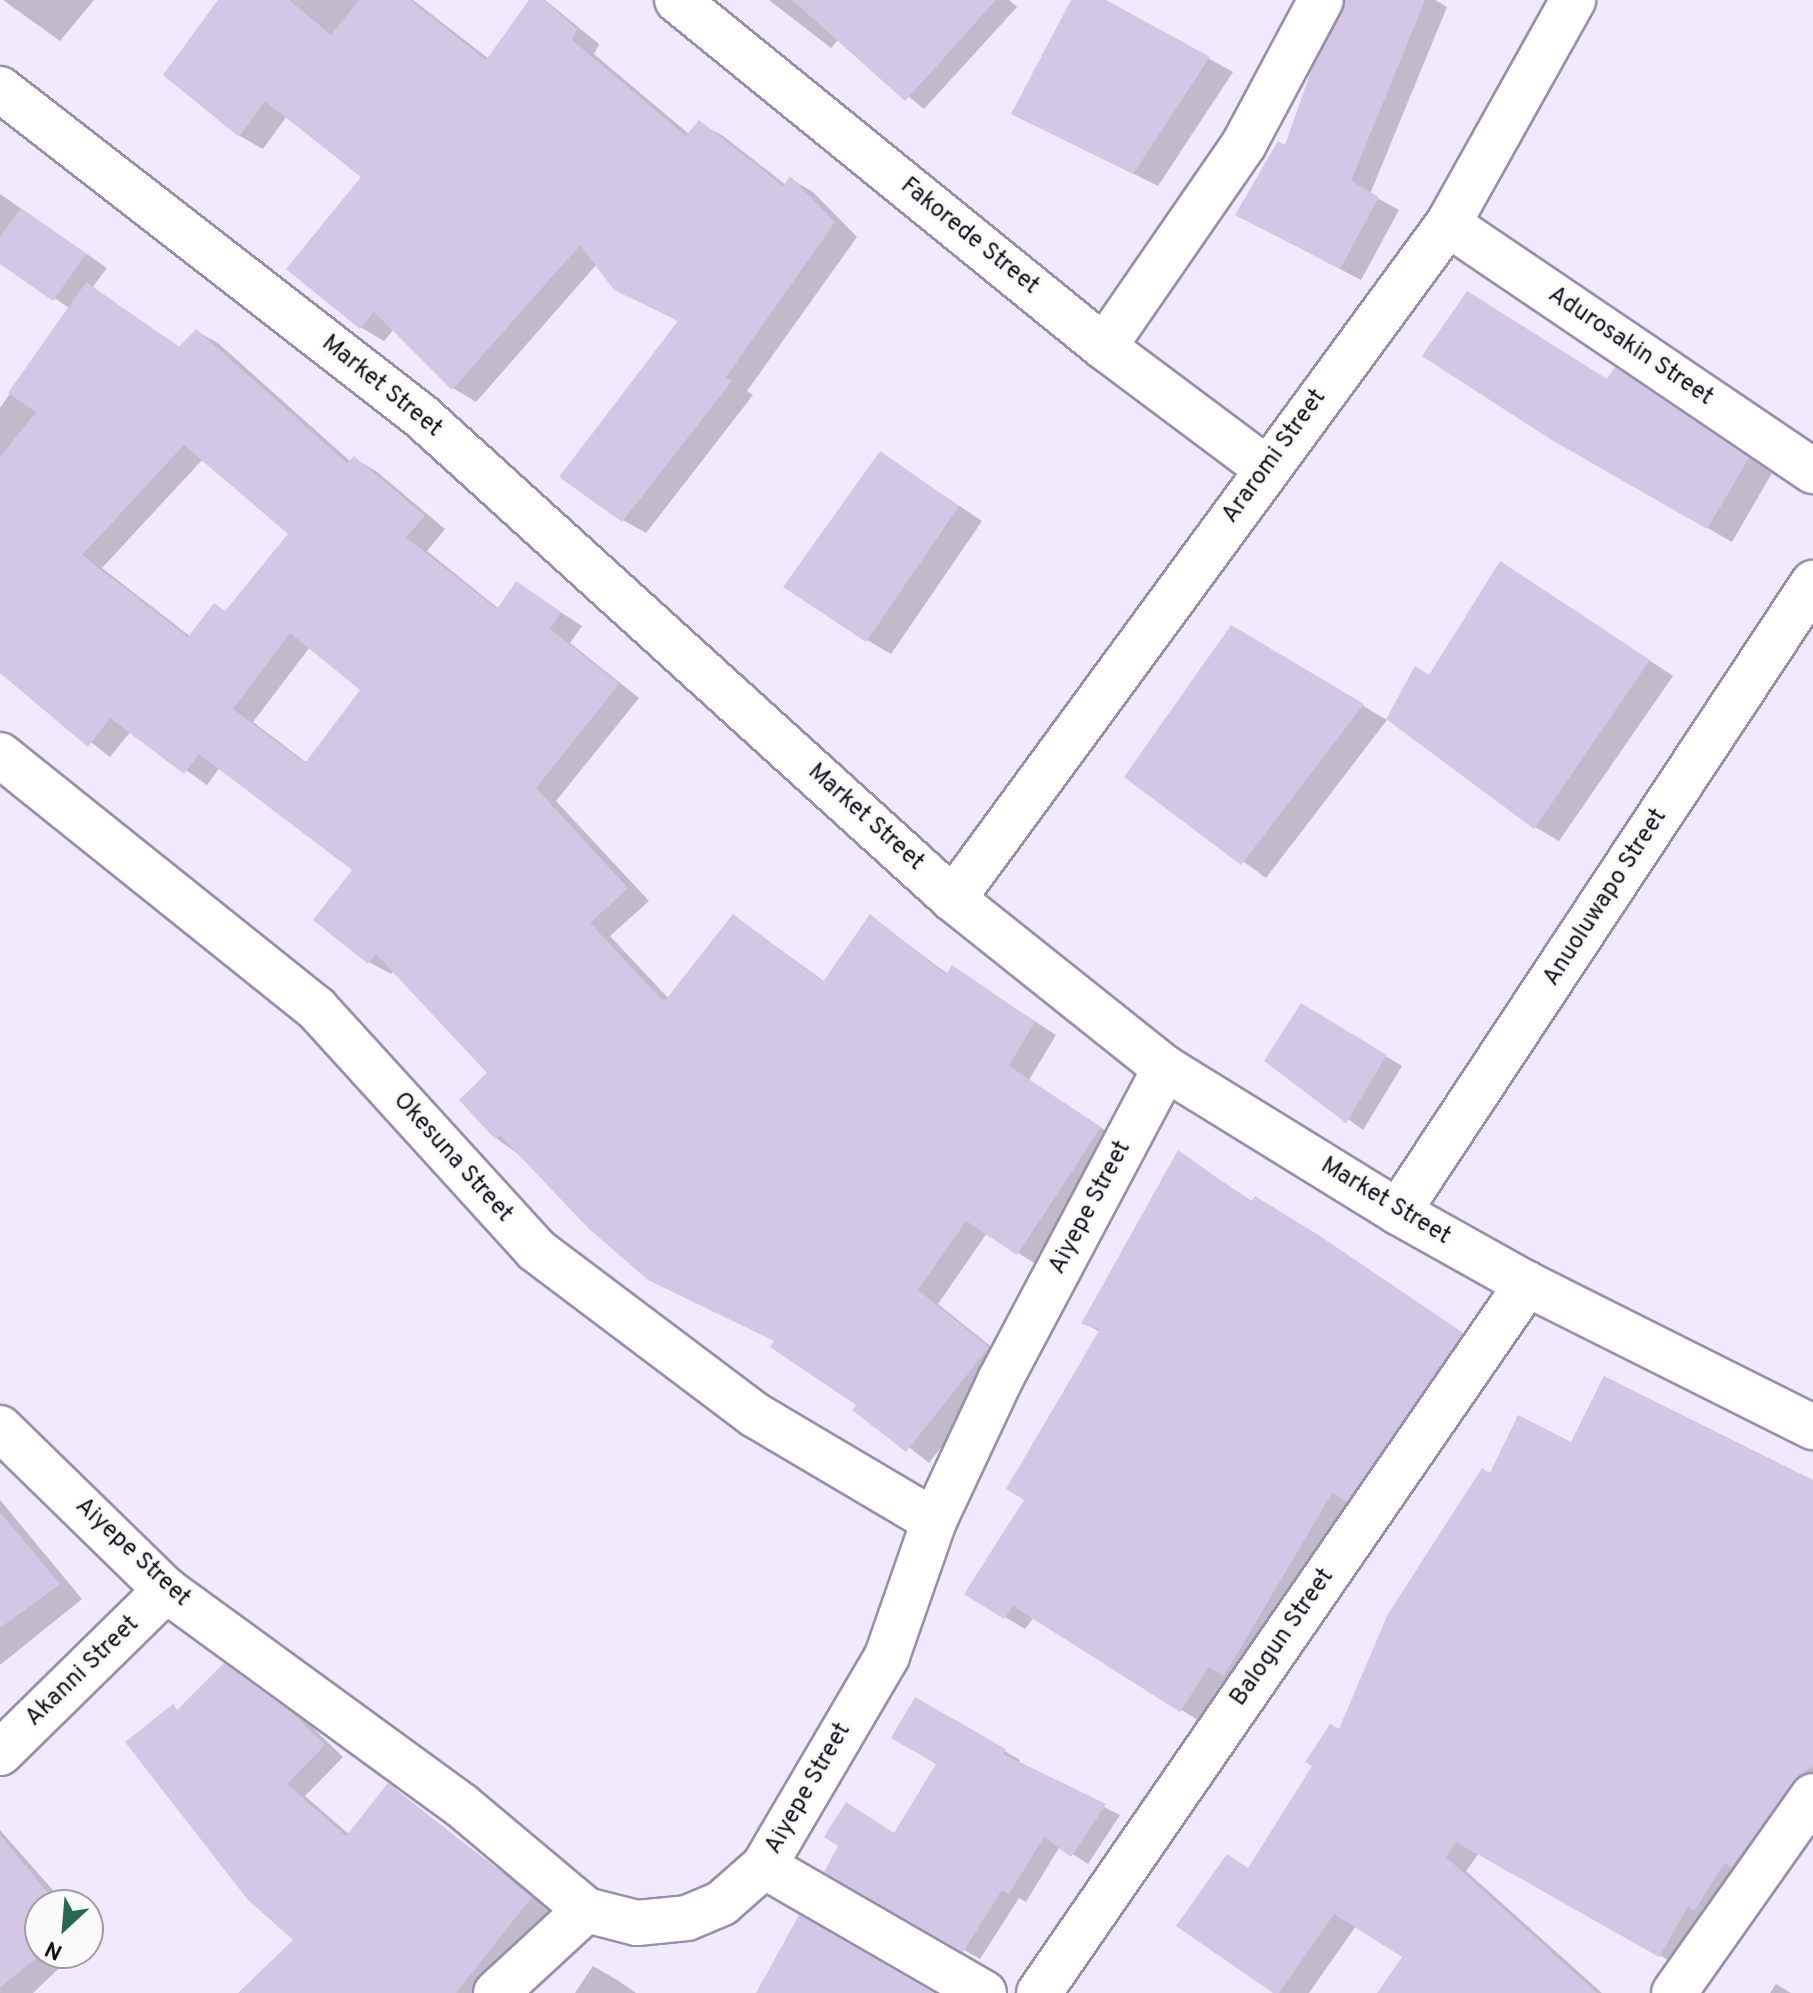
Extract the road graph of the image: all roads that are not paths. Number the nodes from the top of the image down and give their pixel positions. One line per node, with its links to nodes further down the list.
1 (677, 0): 6 (street, Fakorede Street)
2 (1321, 0): 6 (street)
3 (1573, 0): 5 (street, Araromi Street)
4 (0, 89): 11 (street, Market Street)
5 (1448, 224): 7 (street, Araromi Street); 8 (street, Adurosakin Street)
6 (1104, 347): 7 (street, Fakorede Street)
7 (1266, 468): 11 (street, Araromi Street)
8 (1813, 471)
9 (1813, 583): 13 (street, Anuoluwapo Street)
10 (0, 755): 17 (street, Okesuna Street)
11 (953, 899): 12 (street, Market Street)
12 (1165, 1068): 13 (street, Market Street); 17 (street, Aiyepe Street)
13 (1398, 1212): 14 (street, Market Street)
14 (1527, 1284): 15 (street, Market Street); 25 (street, Balogun Street)
15 (1813, 1427)
16 (0, 1428): 18 (street, Aiyepe Street)
17 (934, 1521): 21 (street, Aiyepe Street)
18 (166, 1590): 19 (street, Akanni Street); 22 (street, Aiyepe Street)
19 (0, 1753)
20 (1813, 1796): 26 (street)
21 (764, 1866): 22 (street, Aiyepe Street); 24 (street)
22 (586, 1910): 23 (street)
23 (496, 1993)
24 (984, 1993)
25 (1039, 1993)
26 (1674, 1993)

